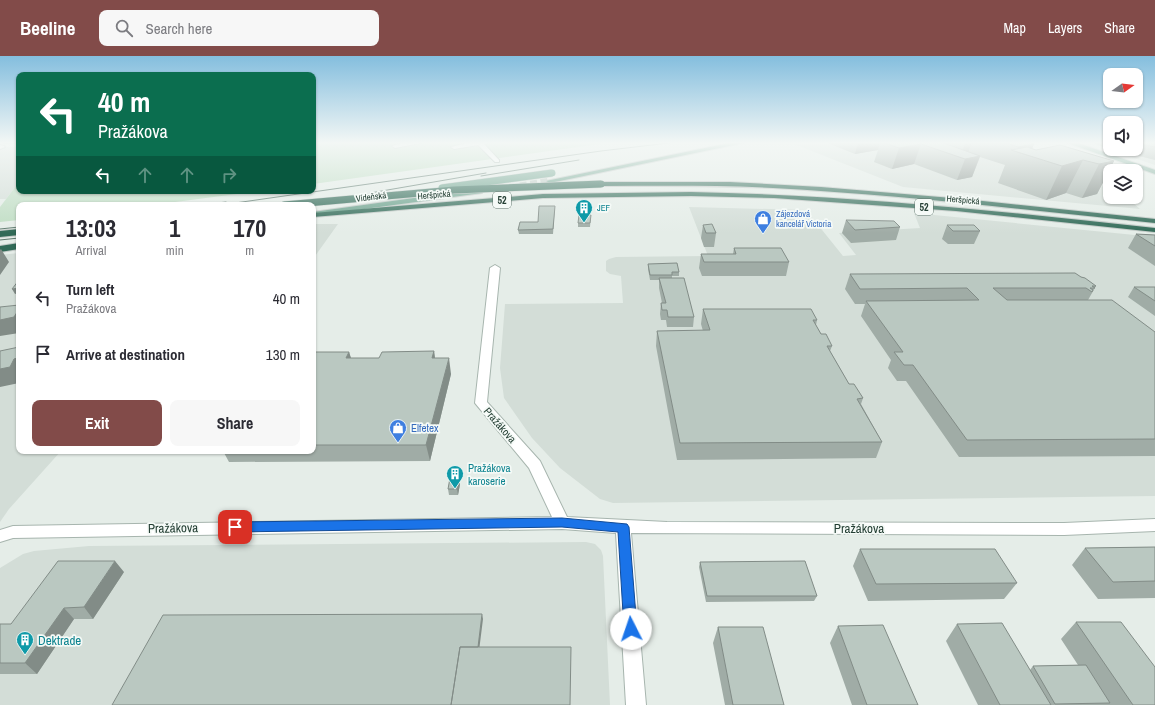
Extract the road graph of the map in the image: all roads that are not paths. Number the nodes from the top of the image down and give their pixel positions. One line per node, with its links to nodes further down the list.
1 (553, 172): 5 (main road, Vídeňská, bridge)
2 (594, 172): 3 (main road)
3 (550, 181)
4 (479, 191): 7 (main road, Vídeňská)
5 (337, 200): 6 (highway, Vídeňská / 52, bridge); 9 (highway, Heršpická / 52, bridge)
6 (316, 202)
7 (316, 214)
8 (316, 214): 10 (highway, Heršpická / 52)
9 (1155, 221)
10 (1155, 230)
11 (16, 232): 12 (highway)
12 (0, 234)
13 (16, 246): 14 (highway)
14 (0, 249)
15 (495, 268): 16 (street, Pražákova)
16 (562, 523): 18 (street, Pražákova); 19 (street, Pražákova)
17 (1155, 525): 18 (street, Pražákova)
18 (623, 527): 20 (street)
19 (0, 536)
20 (636, 705)

